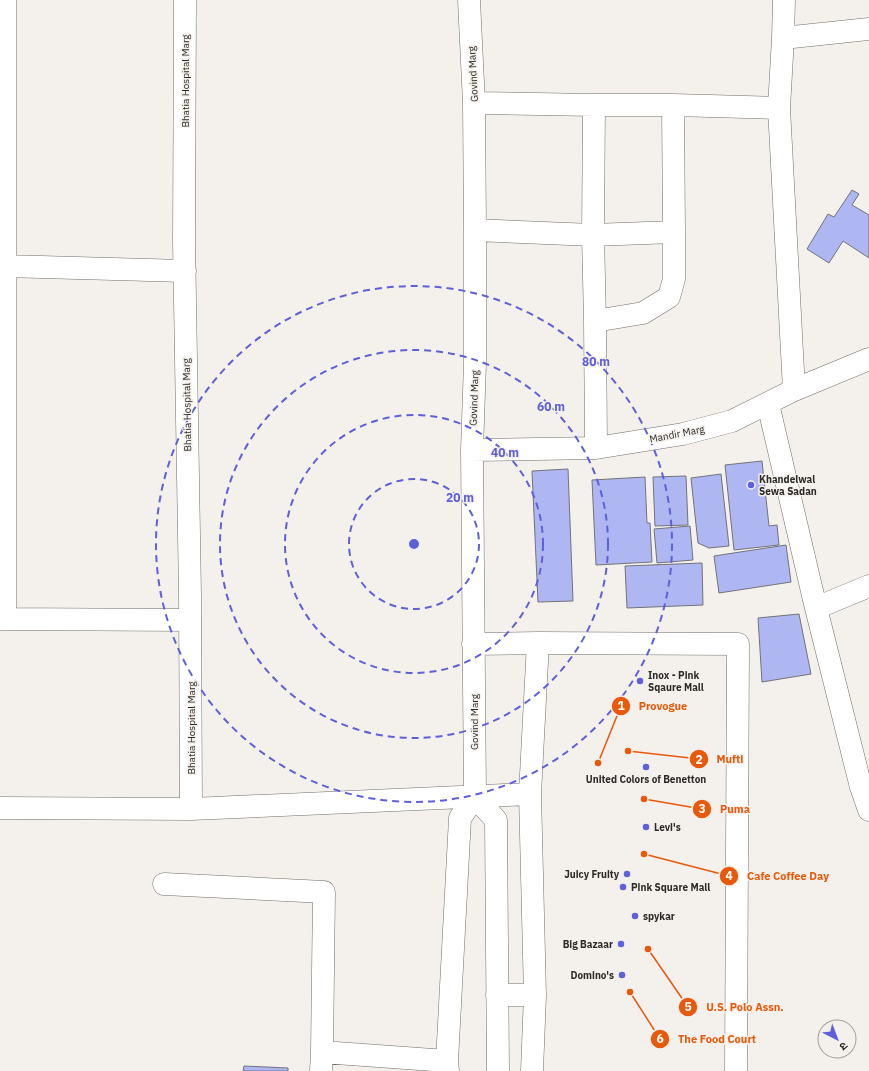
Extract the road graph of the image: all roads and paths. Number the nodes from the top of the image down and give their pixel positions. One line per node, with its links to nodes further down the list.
1 (5, 0): 11 (street)
2 (185, 0): 16 (street, Bhatia Hospital Marg)
3 (469, 0): 7 (street, Govind Marg)
4 (784, 0): 6 (street)
5 (869, 30): 6 (street)
6 (783, 38): 10 (street)
7 (474, 103): 9 (street); 12 (street, Govind Marg)
8 (673, 105): 9 (street); 10 (street); 13 (street)
9 (594, 106): 14 (street)
10 (780, 108): 19 (street)
11 (3, 172): 15 (street)
12 (476, 230): 14 (street); 23 (street, Govind Marg)
13 (674, 232): 14 (street); 17 (street)
14 (594, 235): 17 (street)
15 (5, 266): 16 (street); 21 (street)
16 (185, 272): 27 (street, Bhatia Hospital Marg)
17 (595, 321): 22 (street)
18 (869, 359): 19 (street, Mandir Marg)
19 (794, 390): 20 (street, Mandir Marg)
20 (768, 404): 22 (street, Mandir Marg); 25 (street)
21 (2, 447): 26 (street)
22 (596, 448): 23 (street, Mandir Marg)
23 (472, 450): 29 (street, Govind Marg)
24 (869, 586): 25 (street)
25 (816, 608): 30 (street)
26 (2, 619): 27 (street)
27 (190, 620): 34 (street, Bhatia Hospital Marg)
28 (538, 643): 29 (street); 31 (street); 43 (street)
29 (473, 644): 32 (street, Govind Marg)
30 (865, 786): 35 (street)
31 (530, 794): 32 (street); 38 (street)
32 (474, 797): 34 (street); 37 (street); 40 (street)
33 (0, 808): 34 (street)
34 (191, 809)
35 (869, 810)
36 (164, 884): 39 (street)
37 (497, 995): 38 (street); 41 (street)
38 (535, 995): 42 (street)
39 (322, 1061): 40 (street)
40 (448, 1066)
41 (498, 1071)
42 (532, 1071)
43 (736, 1071)

